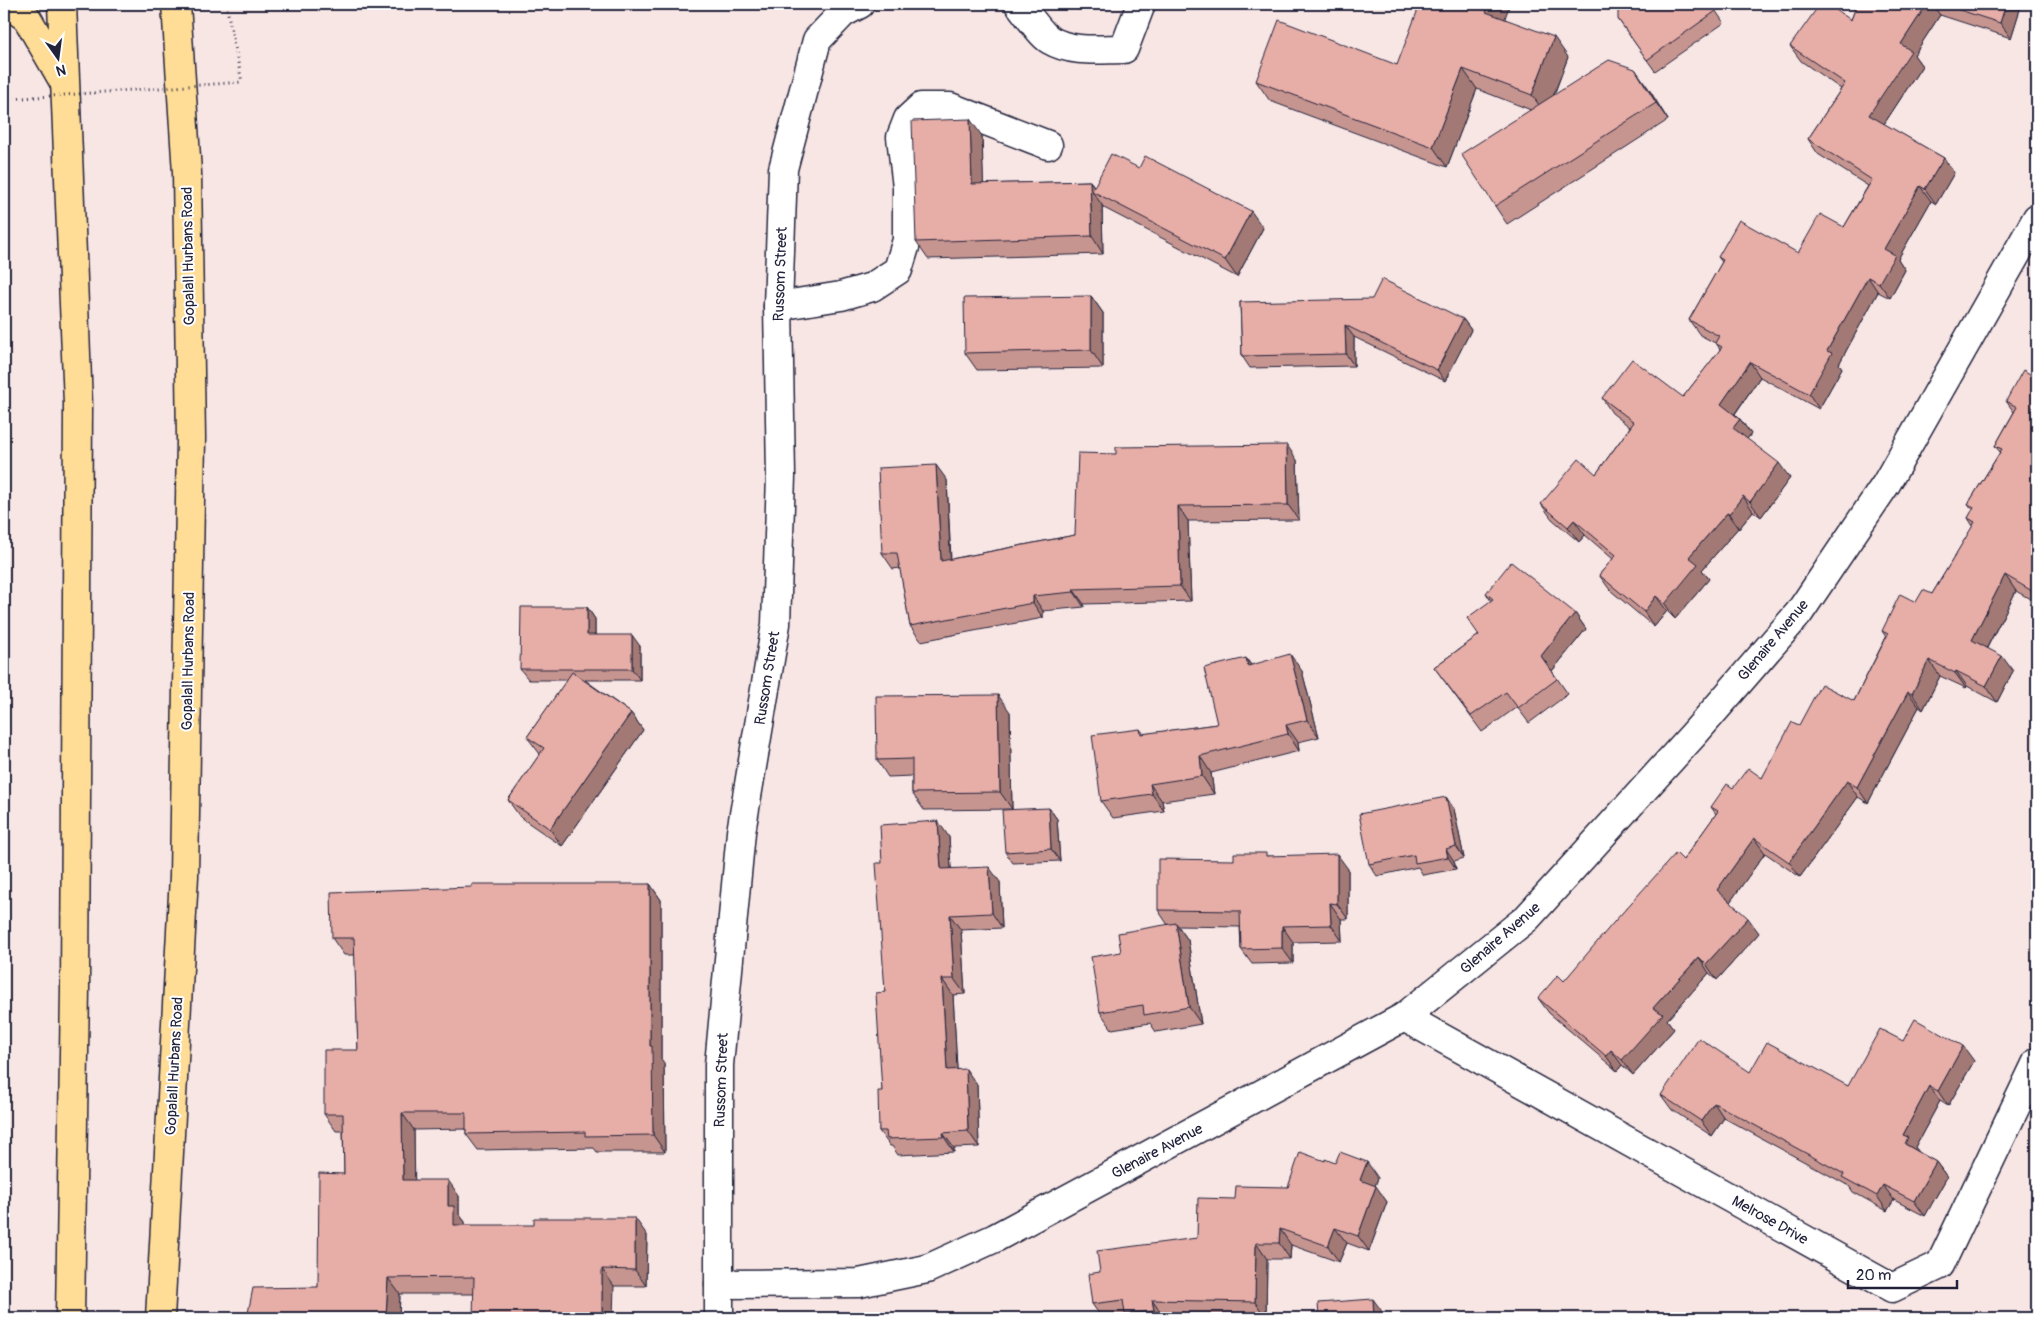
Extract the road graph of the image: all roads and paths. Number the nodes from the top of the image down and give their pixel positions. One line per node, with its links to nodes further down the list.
1 (8, 4): 11 (main road)
2 (62, 4): 11 (main road)
3 (176, 4): 9 (main road, Gopalall Hurbans Road)
4 (193, 4): 9 (main road)
5 (226, 4): 10 (path, bridge)
6 (860, 4): 14 (street, Russom Street)
7 (1020, 4): 8 (street)
8 (1141, 4)
9 (178, 53): 19 (main road, Gopalall Hurbans Road)
10 (4, 78)
11 (66, 85): 18 (main road)
12 (1048, 145): 14 (street)
13 (2037, 218): 15 (street, Glenaire Avenue)
14 (778, 306): 17 (street, Russom Street)
15 (1404, 1017): 16 (street, Melrose Drive); 17 (street, Glenaire Avenue)
16 (2037, 1062)
17 (719, 1284): 20 (street, Russom Street)
18 (70, 1318)
19 (160, 1318)
20 (719, 1318)

